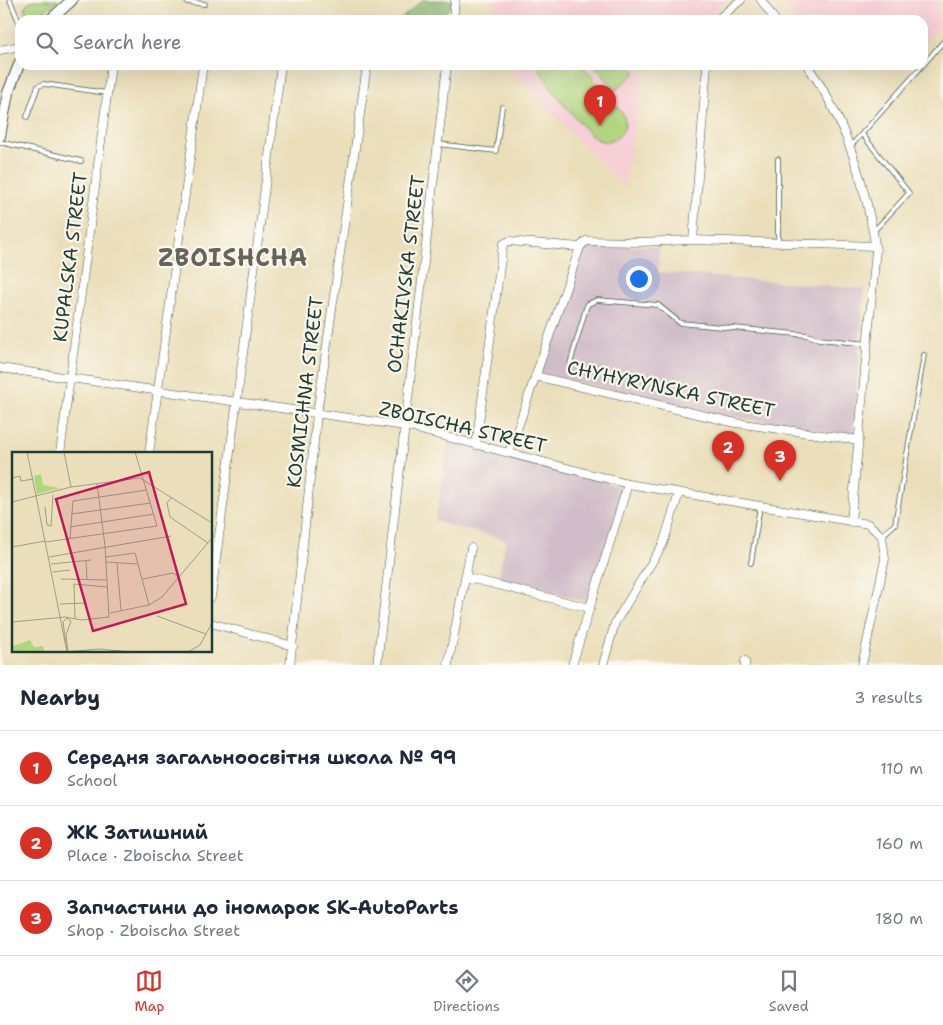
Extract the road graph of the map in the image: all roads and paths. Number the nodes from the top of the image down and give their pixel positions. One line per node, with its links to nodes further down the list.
1 (10, 0): 8 (lane)
2 (72, 0): 9 (main road)
3 (187, 0): 7 (lane)
4 (455, 0): 10 (street)
5 (741, 0): 11 (street)
6 (761, 0): 12 (street)
7 (205, 4)
8 (16, 15)
9 (56, 15)
10 (454, 15)
11 (723, 15)
12 (772, 15)
13 (943, 42): 16 (lane)
14 (15, 47): 15 (street)
15 (0, 50)
16 (928, 59)
17 (17, 70): 30 (main road)
18 (110, 70): 26 (street, KUPALSKA STREET)
19 (202, 70): 47 (street)
20 (279, 70): 48 (street)
21 (366, 70): 49 (street, KOSMICHNA STREET)
22 (447, 70): 32 (street, OCHAKIVSKA STREET)
23 (707, 70): 37 (street)
24 (810, 70): 33 (street)
25 (919, 70): 29 (lane)
26 (107, 93): 28 (lane); 46 (street, KUPALSKA STREET)
27 (502, 107): 32 (lane)
28 (27, 117)
29 (862, 134): 33 (lane); 36 (lane)
30 (0, 136)
31 (0, 142): 35 (lane)
32 (438, 144): 50 (street, OCHAKIVSKA STREET)
33 (850, 147): 36 (street)
34 (778, 159): 38 (lane)
35 (81, 161)
36 (873, 232): 39 (street)
37 (693, 240): 38 (street); 40 (street)
38 (778, 243): 39 (street)
39 (874, 246): 41 (street)
40 (580, 247): 45 (street); 52 (street)
41 (868, 344): 43 (lane); 51 (street)
42 (924, 355): 60 (lane)
43 (570, 364)
44 (0, 368): 46 (street, ZBOISCHA STREET)
45 (536, 376): 51 (street, CHYHYRYNSKA STREET); 55 (street)
46 (70, 377): 47 (street, ZBOISCHA STREET); 53 (street, KUPALSKA STREET)
47 (159, 389): 48 (street, ZBOISCHA STREET); 54 (street)
48 (236, 402): 49 (street, ZBOISCHA STREET); 64 (street)
49 (317, 414): 50 (street, ZBOISCHA STREET); 67 (street, KOSMICHNA STREET)
50 (405, 426): 52 (street, ZBOISCHA STREET); 69 (street, OCHAKIVSKA STREET)
51 (859, 440): 59 (street)
52 (476, 445): 55 (street, ZBOISCHA STREET)
53 (60, 452)
54 (150, 452)
55 (509, 453): 56 (street, ZBOISCHA STREET)
56 (628, 484): 57 (street, ZBOISCHA STREET); 65 (street)
57 (679, 493): 58 (street, ZBOISCHA STREET); 72 (street)
58 (760, 506): 59 (street, ZBOISCHA STREET); 62 (lane)
59 (851, 522): 60 (street, ZBOISCHA STREET)
60 (882, 536): 73 (street)
61 (471, 548): 63 (street)
62 (751, 563)
63 (465, 577): 65 (street); 70 (street)
64 (212, 589)
65 (590, 608): 71 (street)
66 (212, 623): 67 (street)
67 (293, 646): 68 (street, KOSMICHNA STREET)
68 (290, 665)
69 (377, 665)
70 (448, 665)
71 (572, 665)
72 (603, 665)
73 (862, 665)

